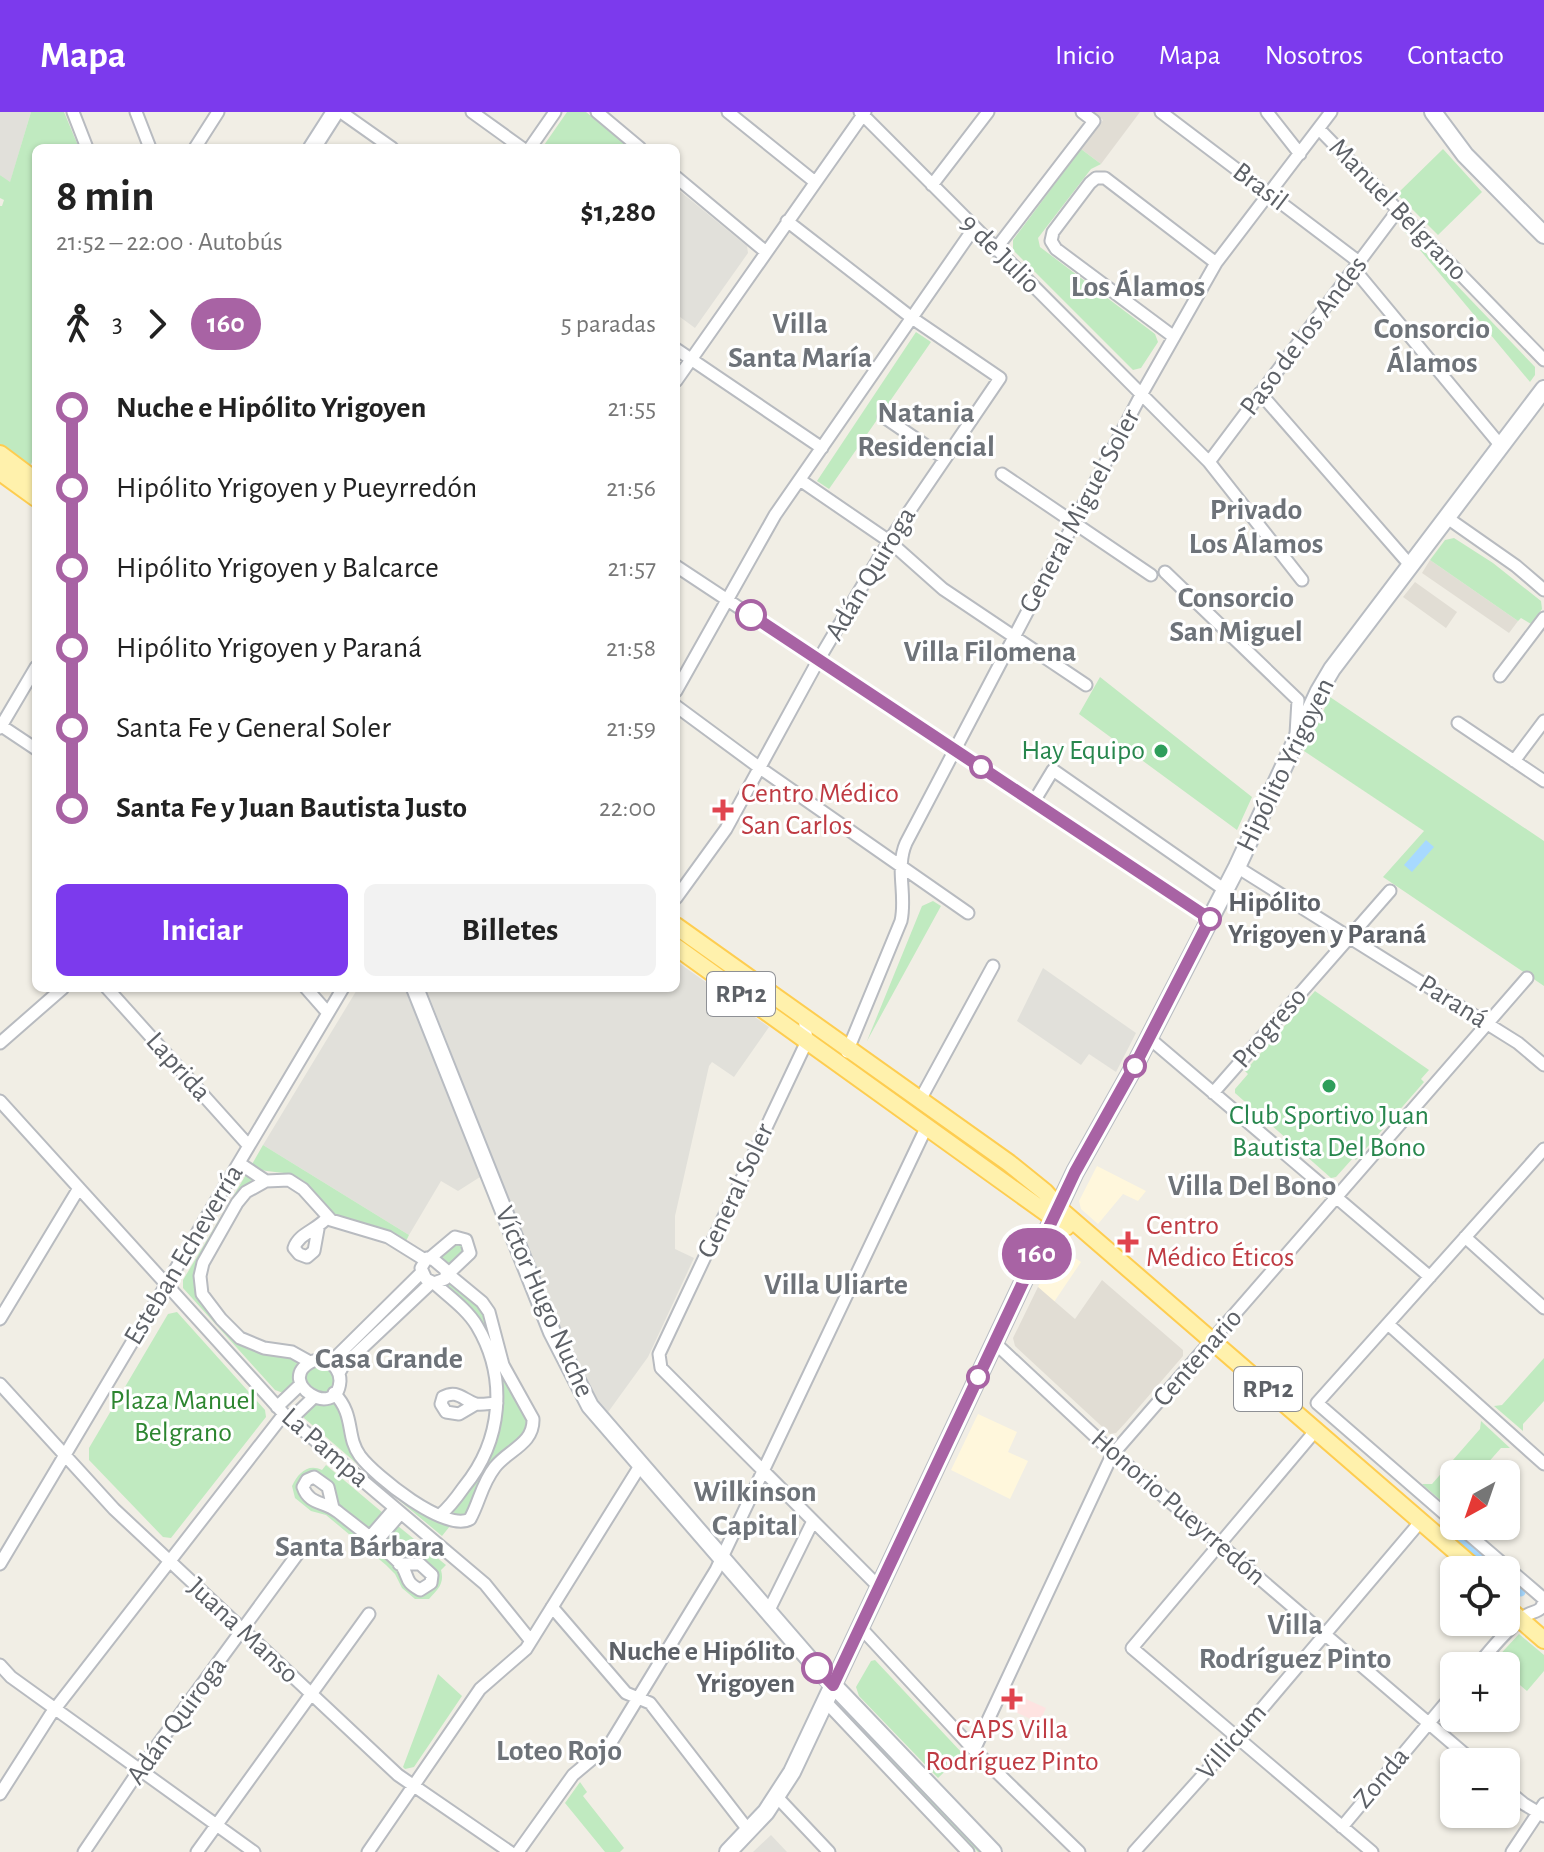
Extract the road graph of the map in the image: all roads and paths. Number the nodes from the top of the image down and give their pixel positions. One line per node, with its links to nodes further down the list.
1 (73, 112): 18 (street)
2 (136, 112): 19 (street)
3 (218, 112): 20 (street)
4 (335, 112): 21 (main road)
5 (341, 112): 22 (street)
6 (472, 112): 23 (street)
7 (555, 112): 24 (street)
8 (597, 112): 25 (street)
9 (728, 112): 28 (street)
10 (988, 112): 29 (street)
11 (1082, 112): 35 (street)
12 (1161, 112): 30 (street, Brasil)
13 (1267, 112): 26 (street)
14 (1331, 112): 17 (street, General Miguel Soler)
15 (862, 113): 28 (street); 29 (street, 9 de Julio)
16 (1441, 115): 34 (main road)
17 (1319, 129): 26 (street, General Miguel Soler); 31 (street, Manuel Belgrano)
18 (85, 144)
19 (148, 144)
20 (198, 144)
21 (315, 144)
22 (386, 144)
23 (516, 144)
24 (533, 144)
25 (635, 144)
26 (1300, 154): 30 (street, General Miguel Soler)
27 (680, 180): 36 (street)
28 (815, 182): 32 (street)
29 (932, 185): 33 (street, 9 de Julio)
30 (1269, 194): 37 (street, General Miguel Soler); 38 (street, Brasil)
31 (1398, 210): 38 (street, Paso de los Andes); 43 (street, Manuel Belgrano)
32 (787, 221): 36 (street); 39 (street)
33 (974, 228): 35 (street, 9 de Julio); 39 (street)
34 (1544, 235)
35 (995, 250): 47 (street, 9 de Julio)
36 (766, 252): 42 (street)
37 (1216, 263): 40 (street, General Miguel Soler); 40 (street, 9 de Julio)
38 (1356, 265): 46 (street, Paso de los Andes); 49 (street, Brasil)
39 (912, 318): 50 (street); 52 (street, Adán Quiroga)
40 (1174, 337): 47 (street, General Miguel Soler)
41 (680, 351): 42 (street)
42 (692, 358): 44 (street); 50 (street)
43 (1544, 360)
44 (680, 375)
45 (1544, 389): 49 (main road, Hipólito Yrigoyen)
46 (1260, 393): 53 (street, Paso de los Andes); 62 (street)
47 (1141, 395): 53 (street, 9 de Julio); 60 (street, General Miguel Soler)
48 (884, 417): 52 (street)
49 (1501, 446): 59 (main road, Hipólito Yrigoyen)
50 (822, 448): 57 (street)
51 (0, 454): 56 (main road)
52 (944, 458): 61 (street, Adán Quiroga)
53 (1209, 462): 66 (street, 9 de Julio)
54 (0, 472): 58 (main road)
55 (1002, 474): 60 (street)
56 (32, 478)
57 (800, 480): 61 (street); 68 (street)
58 (32, 495)
59 (1446, 517): 62 (main road, Hipólito Yrigoyen); 67 (street)
60 (1073, 522): 65 (street); 70 (street, General Miguel Soler)
61 (889, 541): 70 (street); 71 (street, Adán Quiroga)
62 (1410, 565): 80 (main road, Hipólito Yrigoyen)
63 (680, 569): 68 (street)
64 (1165, 572): 80 (street)
65 (1151, 575)
66 (1302, 580)
67 (1544, 590)
68 (728, 600): 71 (street); 74 (street)
69 (1544, 618): 73 (street)
70 (1014, 636): 75 (street); 82 (street, General Miguel Soler)
71 (819, 659): 82 (street); 84 (street, Adán Quiroga)
72 (32, 674): 79 (street)
73 (1500, 676)
74 (680, 684)
75 (1086, 685)
76 (680, 709): 84 (street)
77 (1544, 721): 83 (street)
78 (1458, 723): 83 (street)
79 (0, 726): 81 (street)
80 (1295, 740): 88 (main road, Hipólito Yrigoyen)
81 (32, 746)
82 (955, 750): 86 (street); 87 (street, General Miguel Soler)
83 (1514, 761): 85 (street)
84 (760, 768): 87 (street); 91 (street, Adán Quiroga)
85 (1544, 781)
86 (1033, 803): 89 (street); 93 (street)
87 (901, 866): 92 (street); 110 (street, General Miguel Soler)
88 (1237, 867): 89 (main road, Hipólito Yrigoyen); 95 (street, Paraná)
89 (1225, 890): 93 (main road, Hipólito Yrigoyen)
90 (1390, 891): 95 (street, Progreso)
91 (680, 892)
92 (968, 913)
93 (1210, 919): 107 (main road, Hipólito Yrigoyen)
94 (680, 929): 105 (main road, RP12)
95 (1350, 937): 106 (street, Paraná); 113 (street, Progreso)
96 (680, 950): 108 (main road, RP12)
97 (993, 966): 114 (street)
98 (1527, 978): 106 (street, Centenario)
99 (58, 992): 109 (street)
100 (111, 992): 117 (street, Laprida)
101 (310, 992): 104 (street)
102 (341, 992): 104 (street, Esteban Echeverría)
103 (417, 992): 152 (main road, Víctor Hugo Nuche)
104 (328, 1013): 117 (street, Esteban Echeverría)
105 (804, 1017): 108 (street); 110 (main road, RP12)
106 (1488, 1024): 111 (street, Paraná); 122 (street, Centenario)
107 (1149, 1038): 113 (street); 123 (main road, Hipólito Yrigoyen)
108 (807, 1041): 112 (main road, RP12); 153 (street, General Soler)
109 (0, 1043)
110 (847, 1048): 112 (street); 114 (main road, RP12)
111 (1544, 1065)
112 (851, 1072): 116 (main road, RP12)
113 (1213, 1093): 122 (street)
114 (920, 1100): 123 (main road, RP12)
115 (0, 1101): 121 (street, La Pampa)
116 (927, 1126): 123 (main road, RP12); 153 (street)
117 (249, 1146): 119 (street, Esteban Echeverría)
118 (1543, 1151): 126 (street)
119 (239, 1163): 120 (street); 132 (street, Esteban Echeverría)
120 (266, 1181): 124 (street); 139 (street)
121 (79, 1188): 132 (street, La Pampa); 134 (street)
122 (1336, 1199): 130 (street); 137 (street, Centenario)
123 (1056, 1213): 136 (main road, Hipólito Yrigoyen); 137 (main road, RP12)
124 (328, 1217): 125 (street); 127 (street)
125 (318, 1229)
126 (1465, 1237): 130 (street); 133 (street)
127 (428, 1259): 128 (street); 129 (street); 129 (street)
128 (422, 1272): 131 (street); 138 (street)
129 (448, 1274): 131 (street); 159 (street)
130 (1430, 1277): 135 (street)
131 (433, 1282): 140 (street); 145 (street)
132 (166, 1285): 147 (street, La Pampa); 150 (street, Esteban Echeverría)
133 (1544, 1308)
134 (0, 1319)
135 (1388, 1324): 151 (street); 157 (street)
136 (995, 1343): 149 (street, Honorio Pueyrredón); 172 (main road, Hipólito Yrigoyen)
137 (1210, 1345): 148 (main road, RP12); 149 (street, Centenario)
138 (327, 1361): 139 (street); 140 (street)
139 (310, 1362): 142 (street)
140 (339, 1373): 143 (street)
141 (0, 1384): 150 (street, Juana Manso)
142 (301, 1384): 144 (street); 147 (street)
143 (334, 1393): 144 (street); 154 (street)
144 (313, 1398): 147 (street)
145 (497, 1403): 146 (street); 159 (street)
146 (476, 1404)
147 (284, 1414): 155 (street, La Pampa); 169 (street)
148 (1313, 1434): 161 (main road, RP12); 164 (street)
149 (1113, 1453): 164 (street, Honorio Pueyrredón); 197 (street, Centenario)
150 (64, 1456): 169 (street, Juana Manso); 170 (street, Esteban Echeverría)
151 (1544, 1464)
152 (640, 1466): 168 (main road, Víctor Hugo Nuche); 174 (street)
153 (763, 1470): 160 (street); 168 (street)
154 (384, 1477): 155 (street); 159 (street)
155 (374, 1490): 158 (street, La Pampa)
156 (333, 1508): 162 (street)
157 (1440, 1510)
158 (398, 1511): 162 (street); 185 (street, La Pampa)
159 (440, 1515)
160 (813, 1521): 172 (street); 176 (street)
161 (1418, 1524): 166 (main road, RP12); 167 (main road, RP12); 183 (street, Villicum)
162 (372, 1540): 171 (street)
163 (1475, 1540): 173 (street)
164 (1220, 1544): 183 (street, Honorio Pueyrredón); 195 (street)
165 (299, 1552): 182 (street, Adán Quiroga)
166 (1450, 1556)
167 (1459, 1556)
168 (721, 1559): 176 (main road, Víctor Hugo Nuche); 190 (street)
169 (169, 1562): 182 (street, Juana Manso); 192 (street)
170 (0, 1564)
171 (399, 1564)
172 (879, 1587): 180 (main road, Hipólito Yrigoyen)
173 (1544, 1599): 179 (street)
174 (552, 1607): 185 (street); 190 (street)
175 (1520, 1611): 179 (main road)
176 (768, 1612): 188 (main road, Víctor Hugo Nuche)
177 (369, 1614): 189 (street)
178 (1520, 1614): 179 (main road)
179 (1524, 1616): 181 (main road); 184 (main road); 186 (street)
180 (860, 1627): 188 (main road, Hipólito Yrigoyen); 197 (street)
181 (1544, 1628)
182 (243, 1630): 189 (street, Juana Manso); 198 (street, Adán Quiroga)
183 (1325, 1634): 194 (street, Honorio Pueyrredón); 195 (street, Villicum)
184 (1544, 1640)
185 (531, 1641): 199 (street)
186 (1489, 1652)
187 (0, 1665): 192 (street)
188 (833, 1685): 191 (main road, Hipólito Yrigoyen); 216 (main road, Víctor Hugo Nuche)
189 (311, 1694): 199 (street, Juana Manso); 204 (street)
190 (638, 1698): 206 (street); 212 (street)
191 (825, 1701): 201 (main road, Hipólito Yrigoyen); 215 (street)
192 (56, 1709): 198 (street); 200 (street)
193 (1440, 1710): 194 (street, Zonda)
194 (1429, 1723): 196 (street, Honorio Pueyrredón); 205 (street, Zonda)
195 (1237, 1737): 205 (street); 218 (street, Villicum)
196 (1458, 1748)
197 (974, 1750): 217 (street)
198 (140, 1769): 204 (street); 207 (street, Adán Quiroga)
199 (414, 1785): 210 (street); 211 (street, Juana Manso)
200 (0, 1794)
201 (777, 1797): 206 (main road, Hipólito Yrigoyen); 214 (street)
202 (1520, 1798): 203 (street)
203 (1542, 1811): 220 (street)
204 (216, 1824): 208 (street); 209 (street)
205 (1342, 1827): 219 (street)
206 (749, 1831): 213 (main road, Hipólito Yrigoyen)
207 (84, 1852)
208 (197, 1852)
209 (254, 1852)
210 (368, 1852)
211 (510, 1852)
212 (518, 1852)
213 (728, 1852)
214 (829, 1852)
215 (968, 1852)
216 (993, 1852)
217 (1079, 1852)
218 (1134, 1852)
219 (1372, 1852)
220 (1512, 1852)

